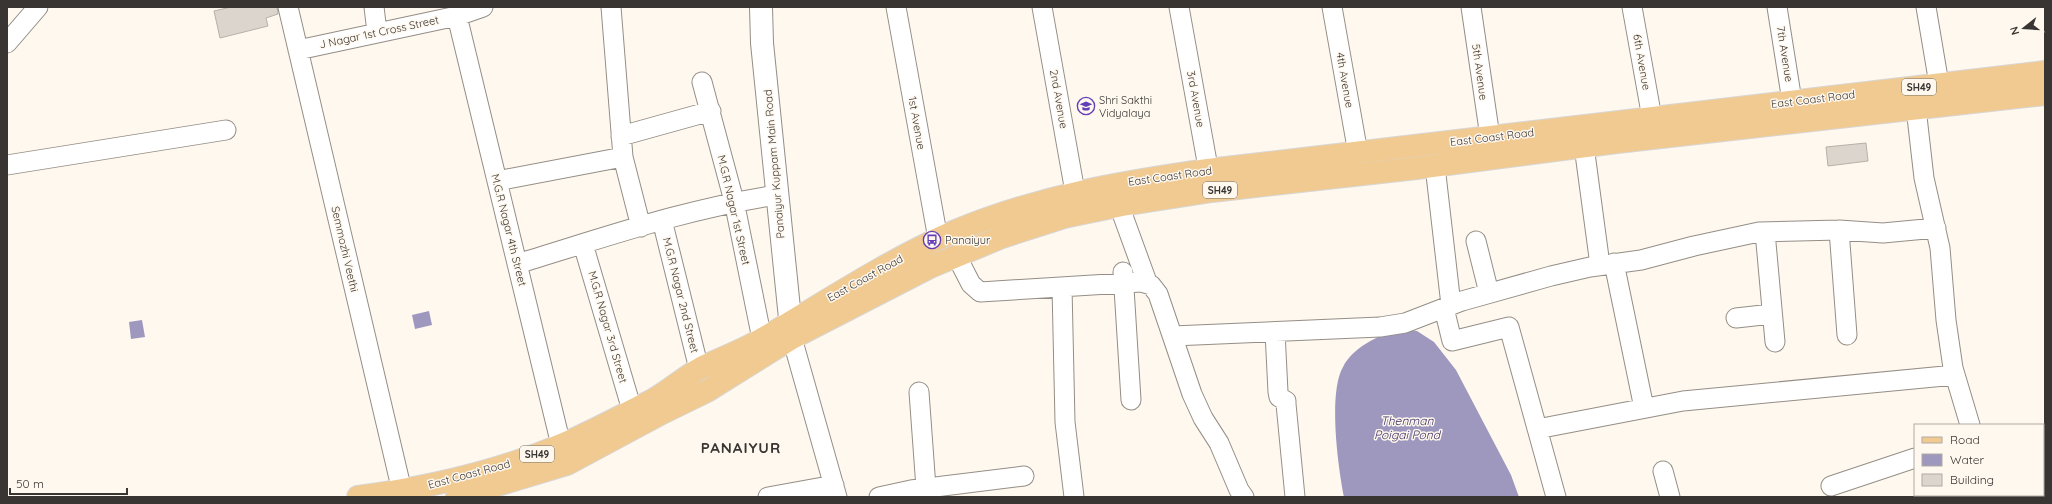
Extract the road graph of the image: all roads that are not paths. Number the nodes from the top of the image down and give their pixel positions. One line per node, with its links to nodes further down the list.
1 (38, 7): 16 (street)
2 (288, 7): 17 (street, Semmozhi Veethi)
3 (374, 7): 15 (street)
4 (611, 7): 28 (street)
5 (761, 7): 38 (street, Panaiyur Kuppam Main Road)
6 (896, 7): 46 (street, 1st Avenue)
7 (1042, 7): 37 (street, 2nd Avenue)
8 (1179, 7): 36 (street, 3rd Avenue)
9 (1332, 7): 31 (street, 4th Avenue)
10 (1471, 7): 29 (street, 5th Avenue)
11 (1632, 7): 25 (street, 6th Avenue)
12 (1777, 7): 22 (street, 7th Avenue)
13 (1926, 7): 20 (street)
14 (469, 10): 15 (street, J Nagar 1st Cross Street); 35 (street, M.G.R Nagar 4th Street)
15 (377, 32): 17 (street, J Nagar 1st Cross Street)
16 (7, 43)
17 (298, 50): 79 (street, Semmozhi Veethi)
18 (2045, 72): 20 (main road, East Coast Road / SH49)
19 (702, 82): 24 (street, M.G.R Nagar 1st Street)
20 (1939, 84): 22 (main road, East Coast Road / SH49)
21 (2045, 94): 23 (main road, East Coast Road / SH49)
22 (1792, 101): 25 (main road, East Coast Road / SH49)
23 (1916, 108): 27 (main road, East Coast Road / SH49); 43 (street)
24 (711, 111): 28 (street); 39 (street, M.G.R Nagar 1st Street)
25 (1652, 118): 27 (main road, East Coast Road / SH49)
26 (226, 130): 33 (street)
27 (1616, 132): 29 (main road, East Coast Road / SH49); 30 (main road, East Coast Road / SH49)
28 (622, 136): 32 (street)
29 (1490, 137): 31 (main road, East Coast Road / SH49)
30 (1584, 146): 34 (main road, East Coast Road / SH49); 51 (street)
31 (1358, 153): 36 (main road, East Coast Road / SH49)
32 (623, 157): 35 (street); 42 (street)
33 (7, 165)
34 (1435, 166): 36 (main road, East Coast Road / SH49); 56 (street)
35 (497, 181): 50 (street, M.G.R Nagar 4th Street)
36 (1210, 181): 37 (main road, East Coast Road / SH49); 40 (main road, East Coast Road / SH49)
37 (1075, 192): 46 (main road, East Coast Road / SH49)
38 (777, 195): 39 (street); 59 (street, Panaiyur Kuppam Main Road)
39 (734, 201): 41 (street); 63 (street, M.G.R Nagar 1st Street)
40 (1119, 205): 49 (main road, East Coast Road / SH49); 53 (street)
41 (662, 220): 42 (street); 65 (street, M.G.R Nagar 2nd Street)
42 (641, 227): 48 (street)
43 (1936, 228): 44 (street); 66 (street)
44 (1839, 230): 45 (street); 61 (street)
45 (1765, 232): 51 (street); 57 (street)
46 (938, 239): 59 (main road, East Coast Road / SH49)
47 (1476, 241): 55 (street)
48 (583, 244): 50 (street); 70 (street, M.G.R Nagar 3rd Street)
49 (956, 255): 54 (street); 59 (main road, East Coast Road / SH49)
50 (517, 264): 73 (street, M.G.R Nagar 4th Street)
51 (1607, 264): 55 (street); 69 (street)
52 (1123, 278): 53 (street); 54 (street); 68 (street)
53 (1147, 282): 62 (street)
54 (1062, 287): 86 (street)
55 (1489, 293): 56 (street)
56 (1447, 306): 60 (street); 72 (street)
57 (1772, 314): 58 (street); 64 (street)
58 (1736, 318)
59 (791, 330): 63 (main road, East Coast Road / SH49); 80 (street); 81 (main road, East Coast Road / SH49)
60 (1275, 332): 62 (street); 87 (street)
61 (1847, 335)
62 (1173, 336): 82 (street)
63 (762, 339): 65 (main road, East Coast Road / SH49)
64 (1774, 342)
65 (699, 369): 70 (main road, East Coast Road / SH49)
66 (1955, 375): 69 (street); 71 (street)
67 (919, 392): 78 (street)
68 (1131, 400)
69 (1644, 408): 72 (street)
70 (632, 410): 73 (main road, East Coast Road / SH49)
71 (1970, 424)
72 (1537, 429): 88 (street)
73 (561, 445): 79 (main road, East Coast Road / SH49)
74 (1914, 458): 77 (street)
75 (1663, 471): 89 (street)
76 (1024, 476): 78 (street)
77 (1831, 486)
78 (926, 488): 85 (street)
79 (402, 491): 83 (main road, East Coast Road / SH49)
80 (835, 491): 84 (street)
81 (469, 495)
82 (1239, 496)
83 (358, 497)
84 (768, 497)
85 (879, 497)
86 (1074, 497)
87 (1294, 497)
88 (1556, 497)
89 (1670, 497)

